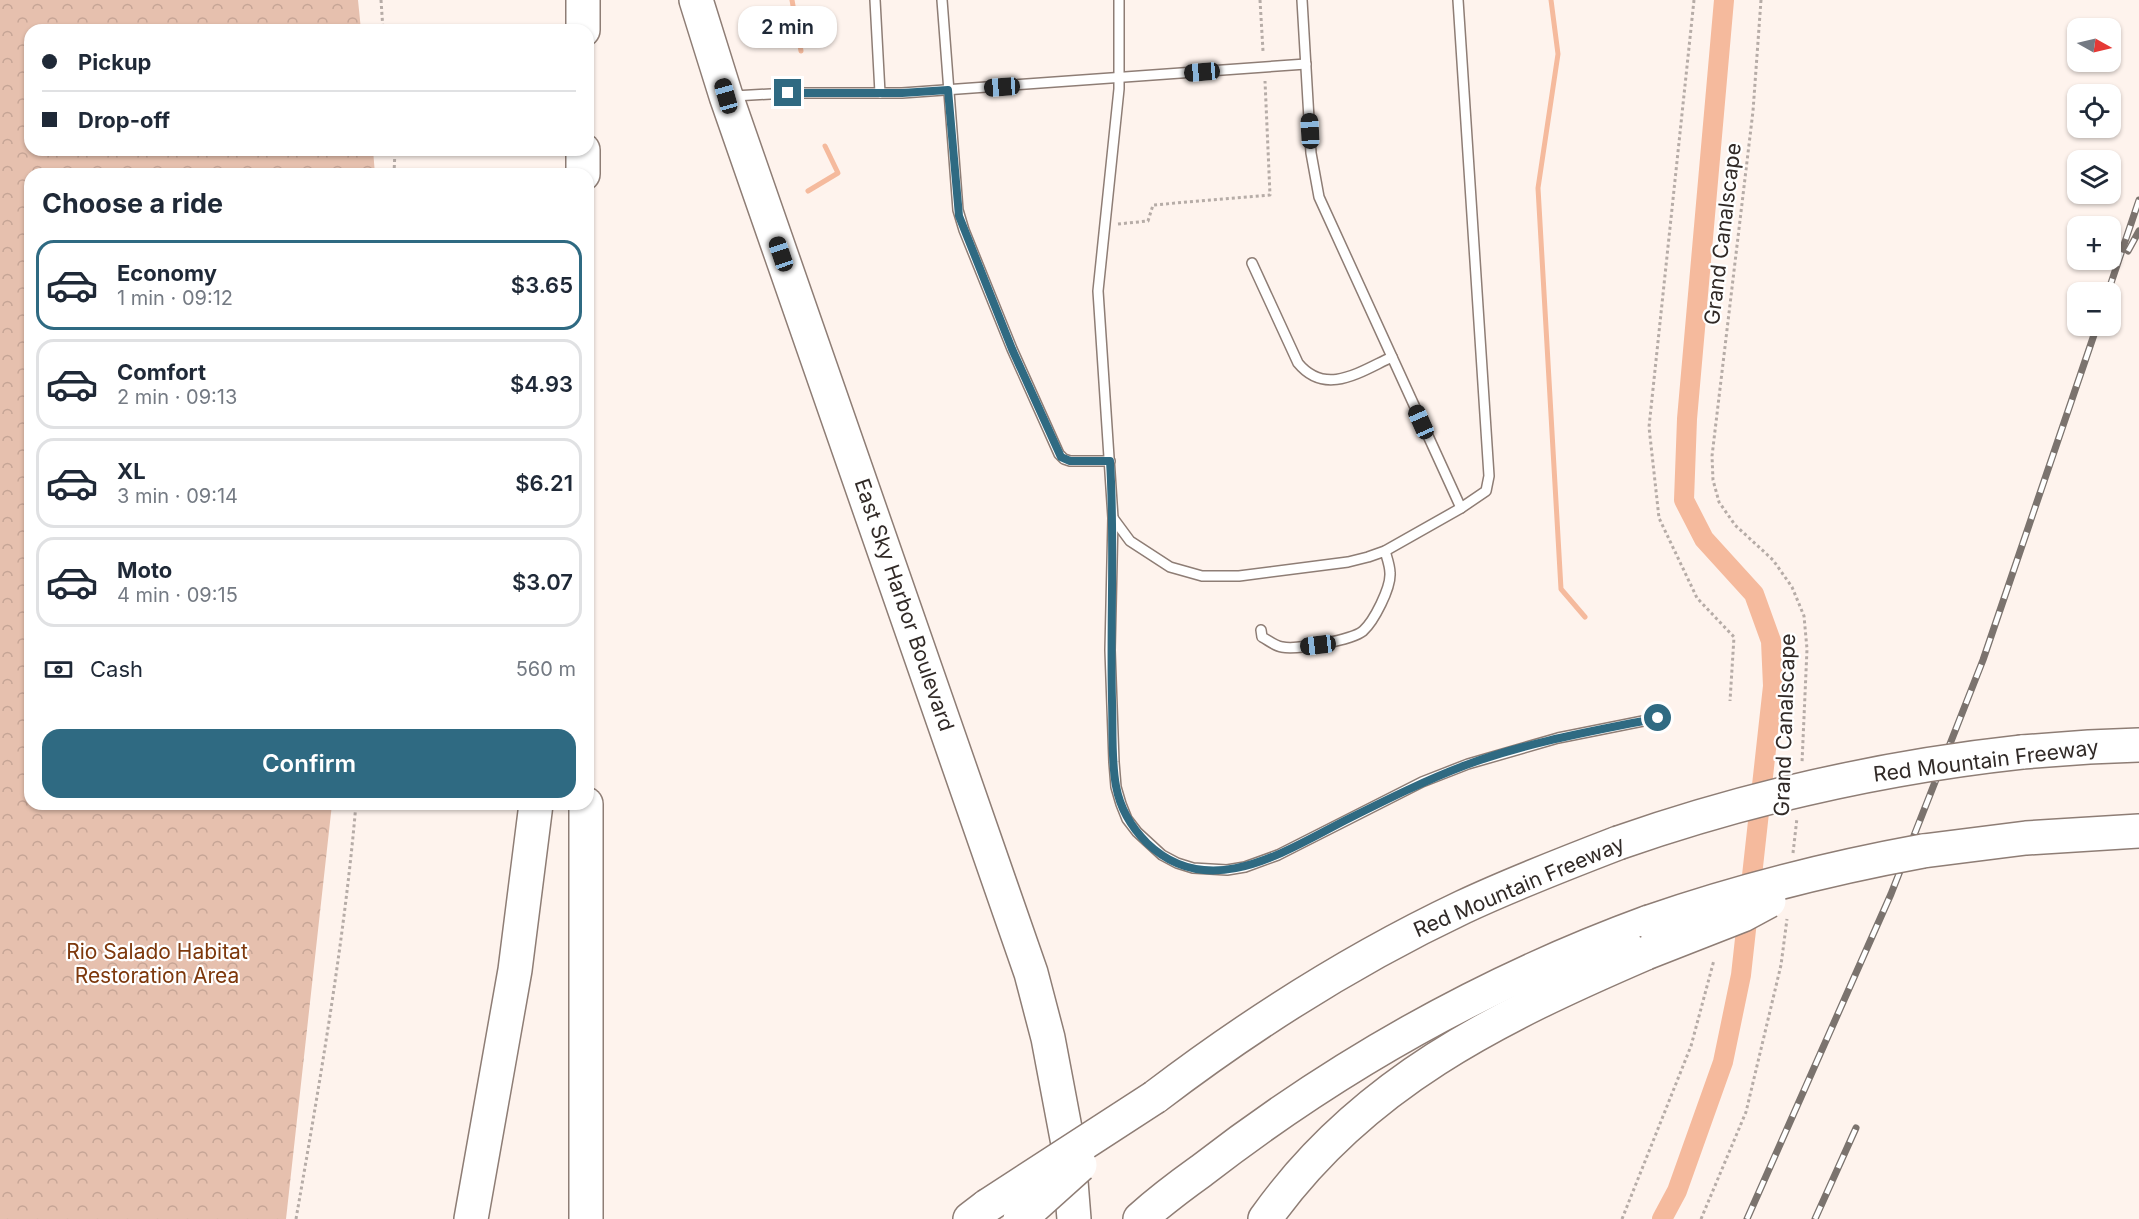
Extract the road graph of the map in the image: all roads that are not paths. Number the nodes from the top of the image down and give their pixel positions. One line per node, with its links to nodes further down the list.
1 (569, 0): 10 (highway)
2 (583, 0): 11 (highway)
3 (696, 0): 14 (highway, East Sky Harbor Boulevard)
4 (706, 0): 14 (highway)
5 (875, 0): 16 (lane)
6 (942, 0): 15 (lane)
7 (1119, 0): 13 (lane)
8 (1302, 0): 12 (lane)
9 (1458, 0): 20 (lane)
10 (569, 24)
11 (583, 24)
12 (1306, 64): 13 (lane); 18 (lane)
13 (1119, 79): 15 (lane); 19 (lane)
14 (724, 87): 16 (lane); 35 (highway, East Sky Harbor Boulevard)
15 (948, 90): 16 (lane); 19 (lane)
16 (880, 93)
17 (1252, 263): 18 (lane)
18 (1392, 357): 20 (lane)
19 (1110, 461): 21 (lane)
20 (1461, 508): 22 (lane)
21 (1113, 518): 22 (lane); 24 (lane)
22 (1385, 550): 23 (lane)
23 (1261, 630)
24 (1658, 718)
25 (2139, 745): 30 (highway, Red Mountain Freeway, bridge)
26 (535, 810): 32 (highway)
27 (585, 810): 33 (highway)
28 (2139, 831): 29 (highway, bridge)
29 (1648, 937): 36 (highway); 37 (highway)
30 (1155, 1097): 31 (highway, bridge); 34 (highway, Red Mountain Freeway, bridge)
31 (979, 1212)
32 (471, 1219)
33 (586, 1219)
34 (1020, 1219)
35 (1074, 1219)
36 (1140, 1219)
37 (1265, 1219)

